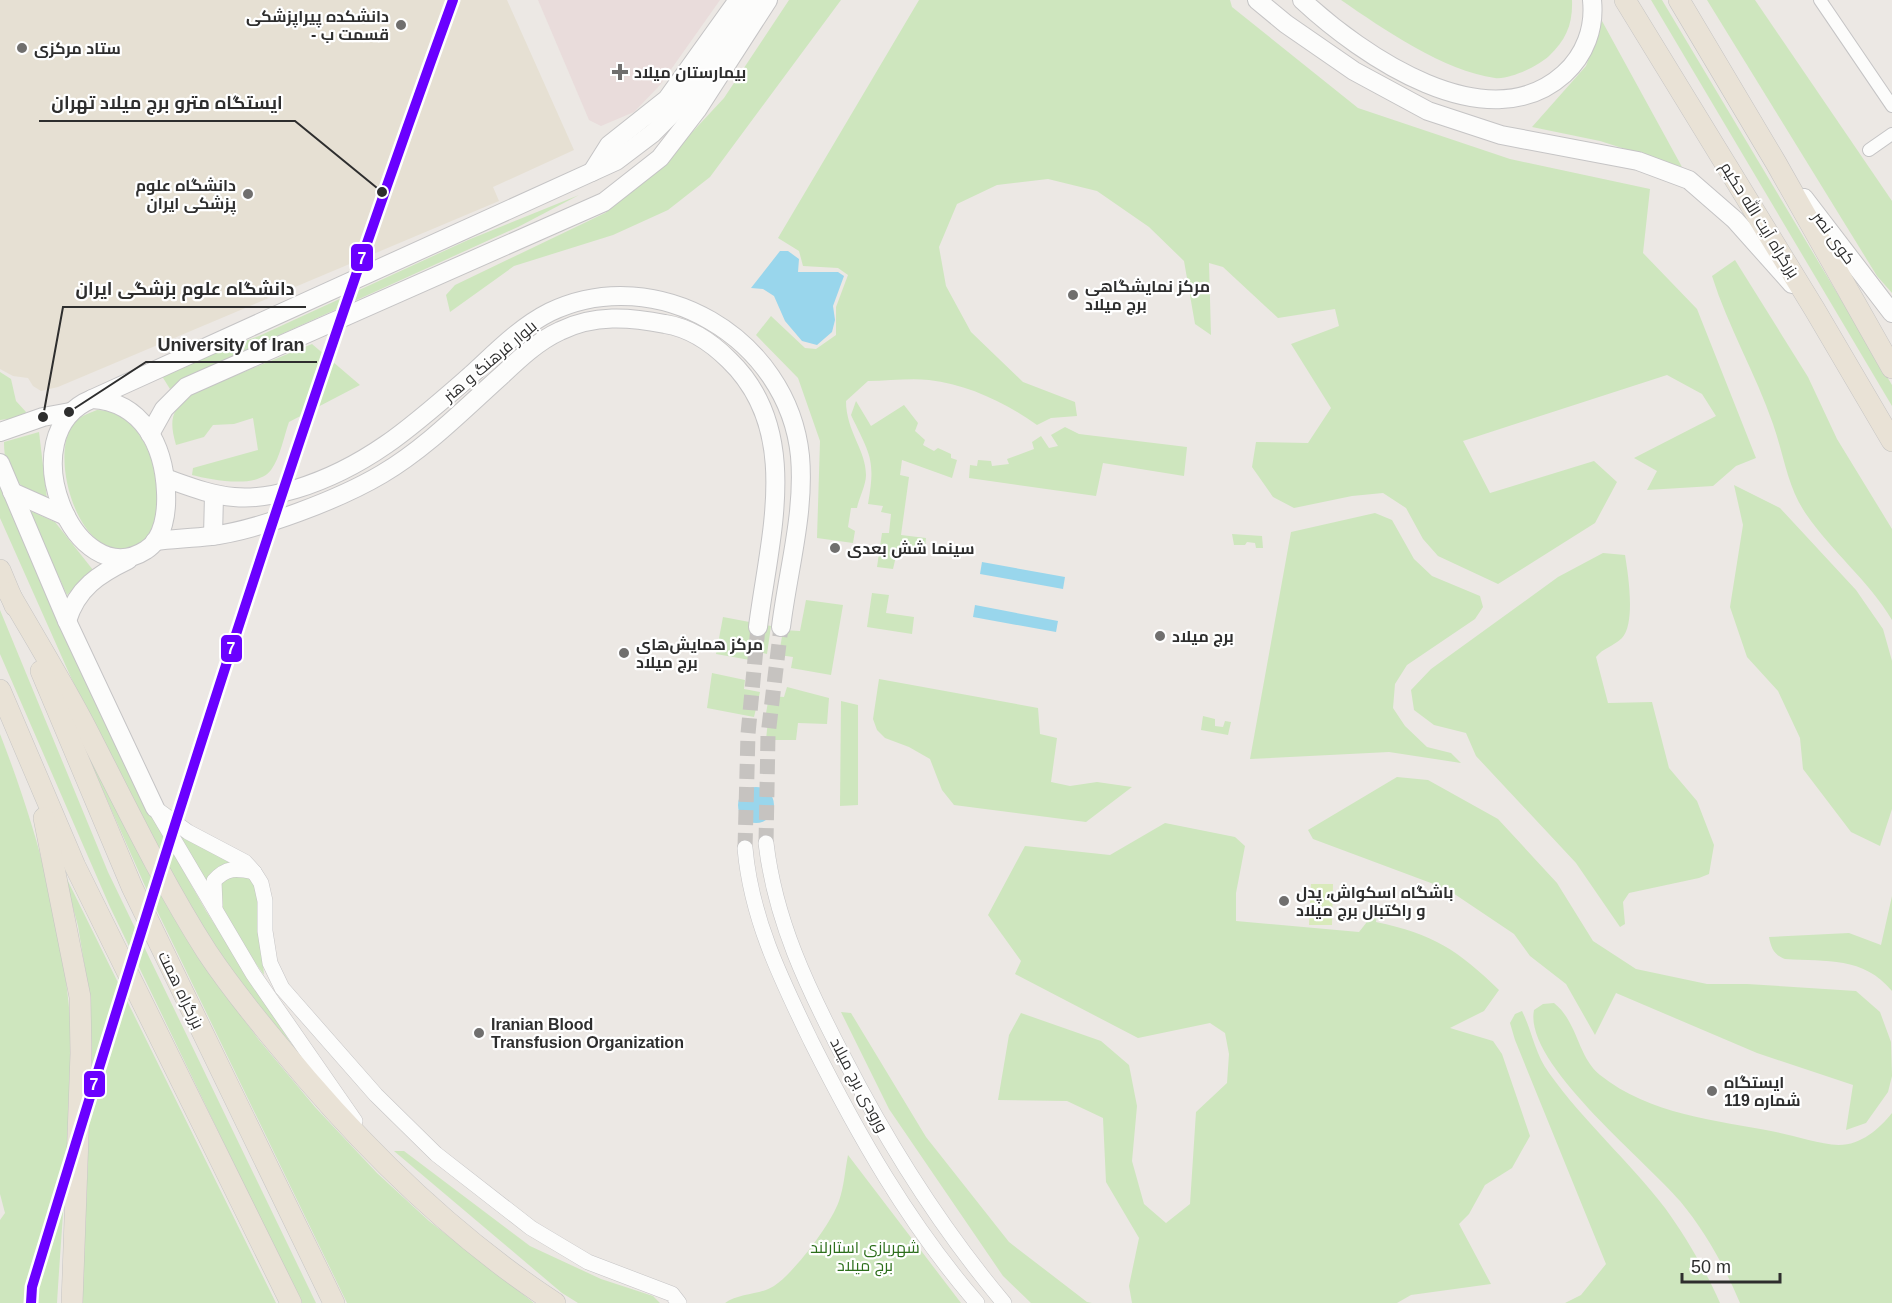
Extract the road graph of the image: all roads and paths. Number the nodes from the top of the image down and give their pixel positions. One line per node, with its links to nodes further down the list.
1 (738, 0): 15 (main road)
2 (753, 0): 15 (main road)
3 (768, 0): 22 (main road)
4 (1257, 0): 10 (main road)
5 (1592, 0): 9 (main road)
6 (1624, 0): 16 (highway, بزرگراه آیت الله حکیم)
7 (1679, 0): 14 (highway)
8 (1820, 0): 11 (street)
9 (1302, 1): 10 (main road)
10 (1286, 24): 16 (main road)
11 (1892, 106)
12 (1892, 134): 13 (street)
13 (1869, 150)
14 (1776, 163): 17 (main road, کوی نصر); 18 (highway)
15 (592, 171): 19 (main road)
16 (1815, 310): 23 (highway, بزرگراه آیت الله حکیم)
17 (1892, 313)
18 (1892, 368)
19 (92, 399): 20 (main road); 22 (main road)
20 (69, 412): 21 (main road); 29 (main road)
21 (0, 432)
22 (150, 434): 25 (main road)
23 (1892, 441)
24 (0, 463): 26 (main road)
25 (165, 478): 27 (main road, بلوار فرهنگ و هنر); 32 (main road)
26 (12, 492): 29 (main road); 38 (main road)
27 (214, 495): 28 (main road, بلوار فرهنگ و هنر); 31 (main road)
28 (272, 496): 30 (main road); 37 (main road, بلوار فرهنگ و هنر)
29 (66, 516): 33 (main road)
30 (269, 521): 31 (main road, بلوار فرهنگ و هنر); 36 (main road, بلوار فرهنگ و هنر)
31 (213, 536): 32 (main road, بلوار فرهنگ و هنر)
32 (155, 541): 33 (main road)
33 (135, 557): 38 (main road)
34 (0, 570): 35 (highway, بزرگراه همت)
35 (9, 593): 52 (highway); 57 (highway, بزرگراه همت)
36 (761, 602): 37 (street); 39 (main road, بلوار فرهنگ و هنر)
37 (784, 605): 40 (main road, بلوار فرهنگ و هنر)
38 (67, 621): 43 (main road)
39 (758, 627)
40 (781, 627)
41 (0, 690): 42 (highway)
42 (34, 770): 53 (highway); 56 (highway)
43 (155, 808): 46 (street); 49 (street)
44 (766, 843): 47 (street, ورودی برج میلاد)
45 (745, 848): 48 (street)
46 (254, 872): 49 (street); 59 (street)
47 (776, 902): 48 (street); 50 (street, ورودی برج میلاد)
48 (755, 906): 51 (street)
49 (220, 921): 52 (street)
50 (792, 949): 51 (street); 61 (street, ورودی برج میلاد)
51 (769, 952): 60 (street)
52 (384, 1162): 58 (highway)
53 (76, 1177): 54 (highway); 55 (highway)
54 (64, 1303)
55 (72, 1303)
56 (291, 1303)
57 (334, 1303)
58 (555, 1303)
59 (679, 1303)
60 (977, 1303)
61 (1004, 1303)

